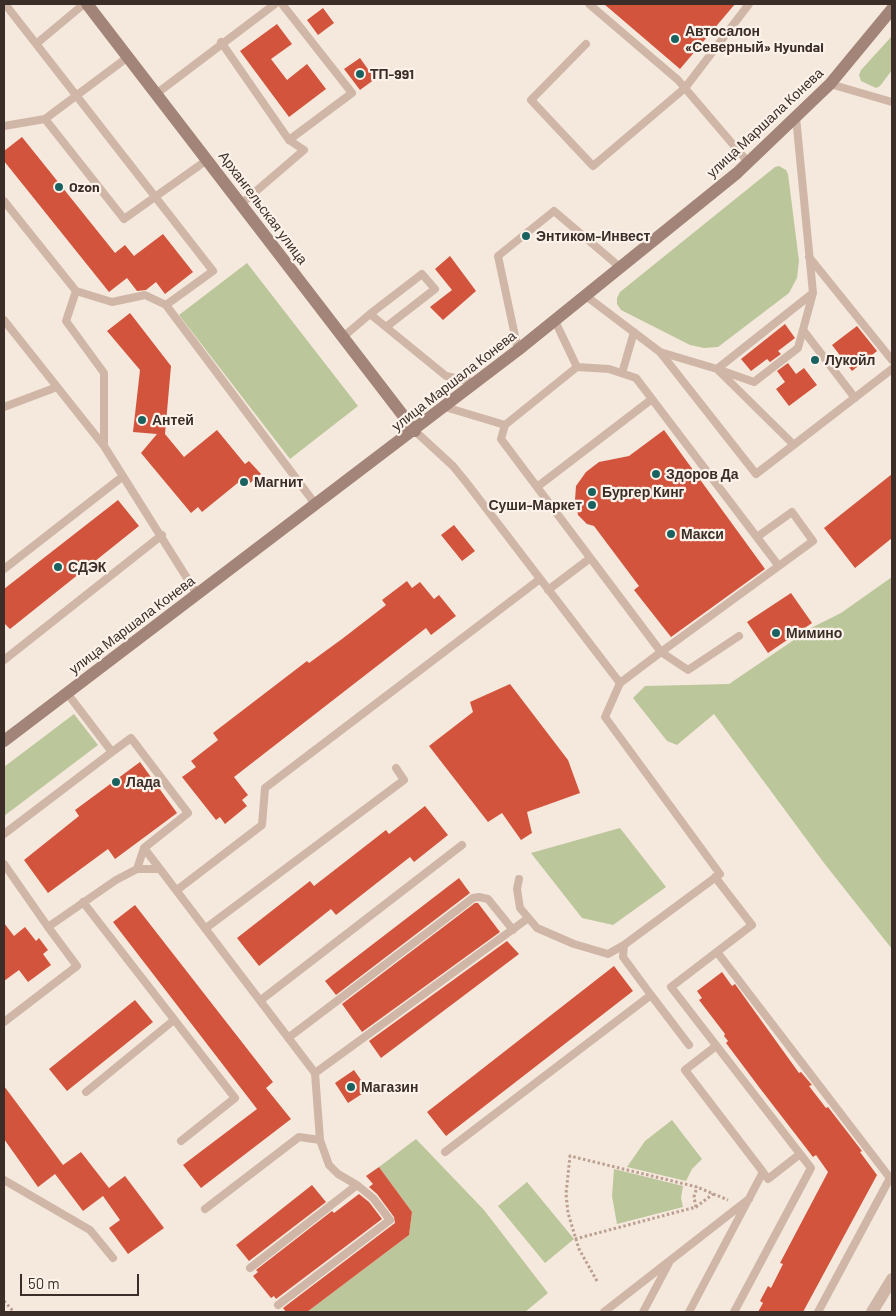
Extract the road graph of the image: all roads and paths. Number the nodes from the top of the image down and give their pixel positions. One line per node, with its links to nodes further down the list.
1 (5, 4): 9 (lane)
2 (85, 4): 9 (lane); 11 (main road, Архангельская улица)
3 (275, 4): 8 (lane)
4 (282, 4): 20 (lane)
5 (589, 4): 13 (lane)
6 (749, 4): 13 (lane)
7 (892, 9): 12 (main road, улица Маршала Конева)
8 (221, 42): 14 (lane); 20 (lane)
9 (36, 44): 15 (lane)
10 (586, 44): 13 (lane)
11 (128, 58): 14 (main road, Архангельская улица); 15 (lane)
12 (830, 84): 16 (lane); 17 (main road, улица Маршала Конева)
13 (685, 88): 22 (lane)
14 (156, 94): 21 (main road, Архангельская улица)
15 (77, 96): 18 (lane); 23 (lane)
16 (892, 102)
17 (796, 117): 22 (main road, улица Маршала Конева); 26 (lane)
18 (45, 120): 19 (lane); 23 (lane)
19 (4, 126)
20 (289, 140): 25 (lane)
21 (207, 160): 23 (lane); 25 (main road, Архангельская улица)
22 (748, 162): 27 (main road, улица Маршала Конева)
23 (155, 197): 31 (lane)
24 (4, 201): 28 (lane)
25 (240, 204): 38 (main road, Архангельская улица)
26 (809, 257): 29 (lane); 41 (lane)
27 (621, 268): 30 (main road, улица Маршала Конева); 39 (lane)
28 (76, 291): 31 (lane); 55 (lane)
29 (813, 293): 36 (lane); 43 (lane)
30 (586, 296): 34 (main road, улица Маршала Конева); 37 (lane)
31 (166, 305): 58 (lane)
32 (370, 314): 35 (lane); 35 (lane); 38 (lane)
33 (4, 320): 47 (lane)
34 (555, 321): 39 (main road, улица Маршала Конева); 42 (lane)
35 (386, 327): 46 (lane)
36 (803, 330): 43 (lane); 48 (lane)
37 (634, 332): 40 (lane); 45 (lane)
38 (343, 337): 53 (main road, Архангельская улица)
39 (518, 350): 46 (main road, улица Маршала Конева)
40 (660, 352): 43 (lane); 54 (lane)
41 (892, 360)
42 (577, 367): 45 (lane); 52 (lane)
43 (717, 369): 54 (lane)
44 (892, 369): 48 (lane)
45 (622, 373): 49 (lane)
46 (476, 383): 51 (main road, улица Маршала Конева)
47 (57, 387): 50 (lane); 55 (lane)
48 (854, 398): 54 (lane)
49 (652, 399): 57 (lane); 60 (lane)
50 (4, 406)
51 (446, 407): 52 (lane); 53 (main road, улица Маршала Конева)
52 (505, 425): 57 (lane)
53 (414, 431): 58 (main road, улица Маршала Конева); 64 (lane)
54 (793, 444)
55 (104, 446): 56 (lane)
56 (122, 477): 59 (lane); 63 (lane)
57 (537, 488): 61 (lane)
58 (316, 505): 66 (main road, улица Маршала Конева)
59 (162, 536): 66 (lane); 69 (lane)
60 (757, 537): 62 (lane); 62 (lane)
61 (589, 559): 65 (lane); 68 (lane)
62 (778, 566): 68 (lane)
63 (4, 569)
64 (540, 579): 65 (lane); 83 (lane)
65 (548, 590): 70 (lane)
66 (197, 594): 71 (main road, улица Маршала Конева)
67 (739, 636): 68 (lane)
68 (661, 652): 70 (lane)
69 (4, 660)
70 (620, 683): 81 (lane)
71 (67, 693): 72 (main road, улица Маршала Конева); 73 (lane)
72 (4, 741)
73 (112, 752): 75 (lane); 77 (lane)
74 (396, 768): 87 (lane)
75 (4, 834)
76 (462, 844): 92 (lane)
77 (144, 848): 79 (lane); 80 (lane)
78 (4, 864): 86 (lane)
79 (137, 869): 80 (lane); 84 (lane)
80 (160, 869): 83 (lane)
81 (715, 877): 89 (lane); 90 (lane)
82 (519, 878): 85 (lane)
83 (176, 890): 87 (lane)
84 (83, 902): 86 (lane); 93 (lane)
85 (528, 919): 88 (lane); 89 (lane)
86 (48, 927): 94 (lane)
87 (206, 928): 92 (lane)
88 (513, 930): 95 (lane); 98 (lane)
89 (624, 945): 91 (lane)
90 (717, 952): 97 (lane); 124 (lane)
91 (651, 995): 96 (lane); 102 (lane)
92 (261, 1000): 95 (lane)
93 (174, 1020): 99 (lane); 101 (lane)
94 (4, 1022)
95 (288, 1038): 98 (lane)
96 (689, 1045)
97 (716, 1046): 103 (lane); 104 (lane)
98 (315, 1073): 100 (lane)
99 (86, 1092)
100 (320, 1140): 106 (lane); 110 (lane)
101 (181, 1141)
102 (444, 1152)
103 (800, 1154): 104 (lane); 123 (lane)
104 (763, 1172): 108 (lane)
105 (4, 1180): 112 (lane)
106 (357, 1185): 114 (lane); 118 (lane)
107 (697, 1187): 109 (path); 109 (path); 111 (path)
108 (749, 1199): 113 (lane); 122 (lane)
109 (696, 1207): 111 (path)
110 (205, 1209)
111 (575, 1239): 116 (path)
112 (113, 1258)
113 (671, 1260): 120 (lane); 121 (lane)
114 (250, 1268)
115 (892, 1278): 125 (street)
116 (597, 1281)
117 (4, 1300): 119 (path)
118 (278, 1305)
119 (14, 1312)
120 (604, 1312)
121 (643, 1312)
122 (689, 1312)
123 (734, 1312)
124 (818, 1312)
125 (872, 1312)

